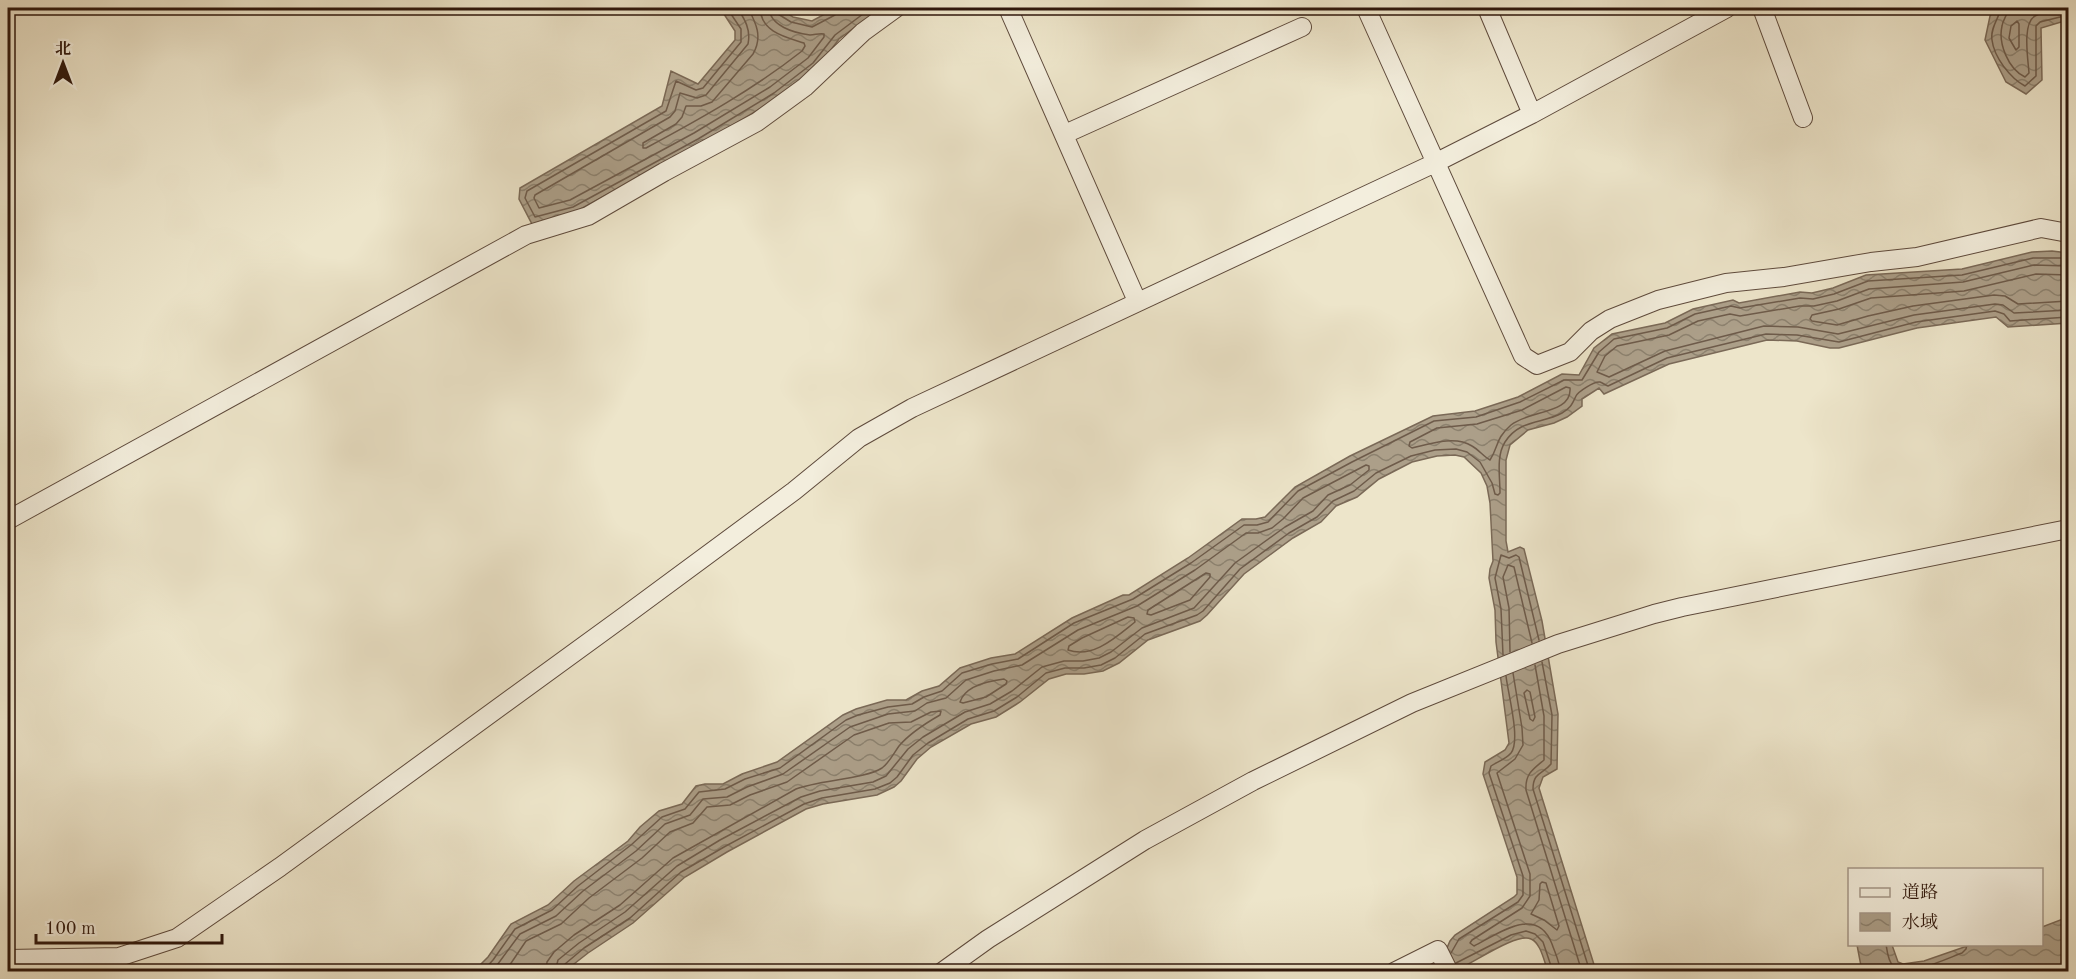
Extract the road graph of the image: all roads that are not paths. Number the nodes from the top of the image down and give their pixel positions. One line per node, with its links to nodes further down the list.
1 (896, 8): 14 (street)
2 (1008, 8): 10 (street)
3 (1366, 8): 11 (street)
4 (1487, 8): 8 (street)
5 (1727, 8): 8 (street)
6 (1762, 8): 9 (street)
7 (1302, 27): 10 (street)
8 (1532, 114): 11 (street)
9 (1803, 118)
10 (1065, 134): 13 (street)
11 (1435, 162): 12 (street); 13 (street)
12 (2068, 233)
13 (1137, 301): 16 (street)
14 (8, 520)
15 (2068, 529): 17 (street)
16 (8, 959)
17 (942, 972)
18 (1394, 972): 19 (street)
19 (1449, 972)

